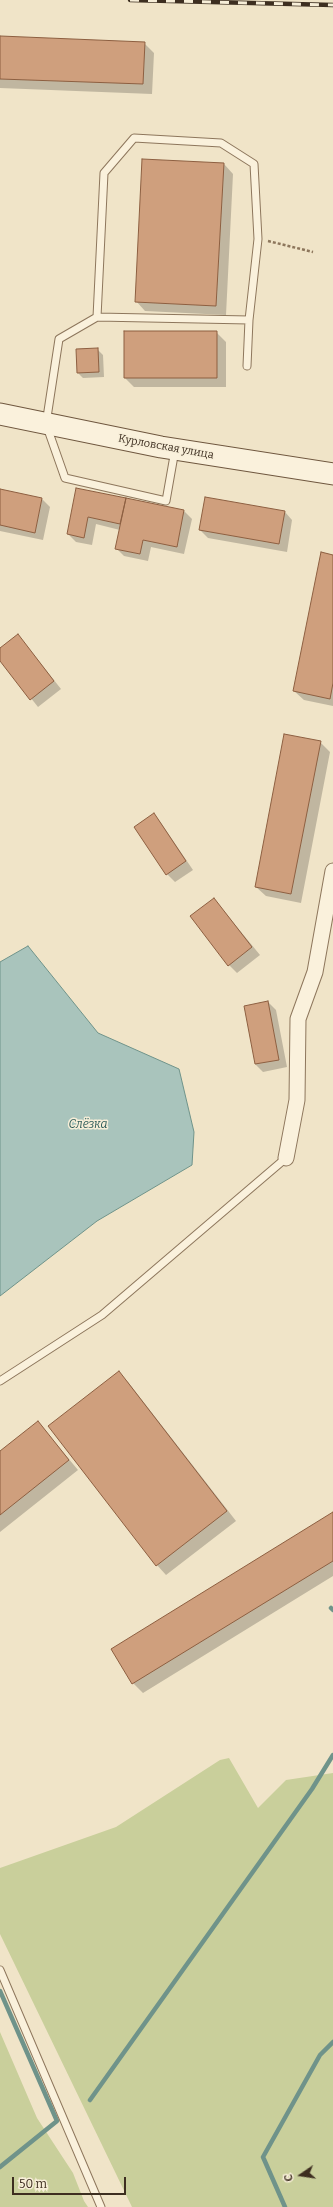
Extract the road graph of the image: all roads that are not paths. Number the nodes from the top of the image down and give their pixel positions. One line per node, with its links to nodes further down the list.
1 (97, 317): 2 (lane); 2 (lane); 5 (lane)
2 (249, 320): 3 (lane)
3 (247, 366)
4 (0, 414): 5 (main road, Курловская улица)
5 (46, 424): 6 (main road, Курловская улица); 6 (lane)
6 (175, 449): 7 (main road, Курловская улица)
7 (333, 474)
8 (333, 871): 9 (street)
9 (286, 1158): 10 (lane)
10 (0, 1381)
11 (0, 1970): 12 (lane)
12 (101, 2207)

